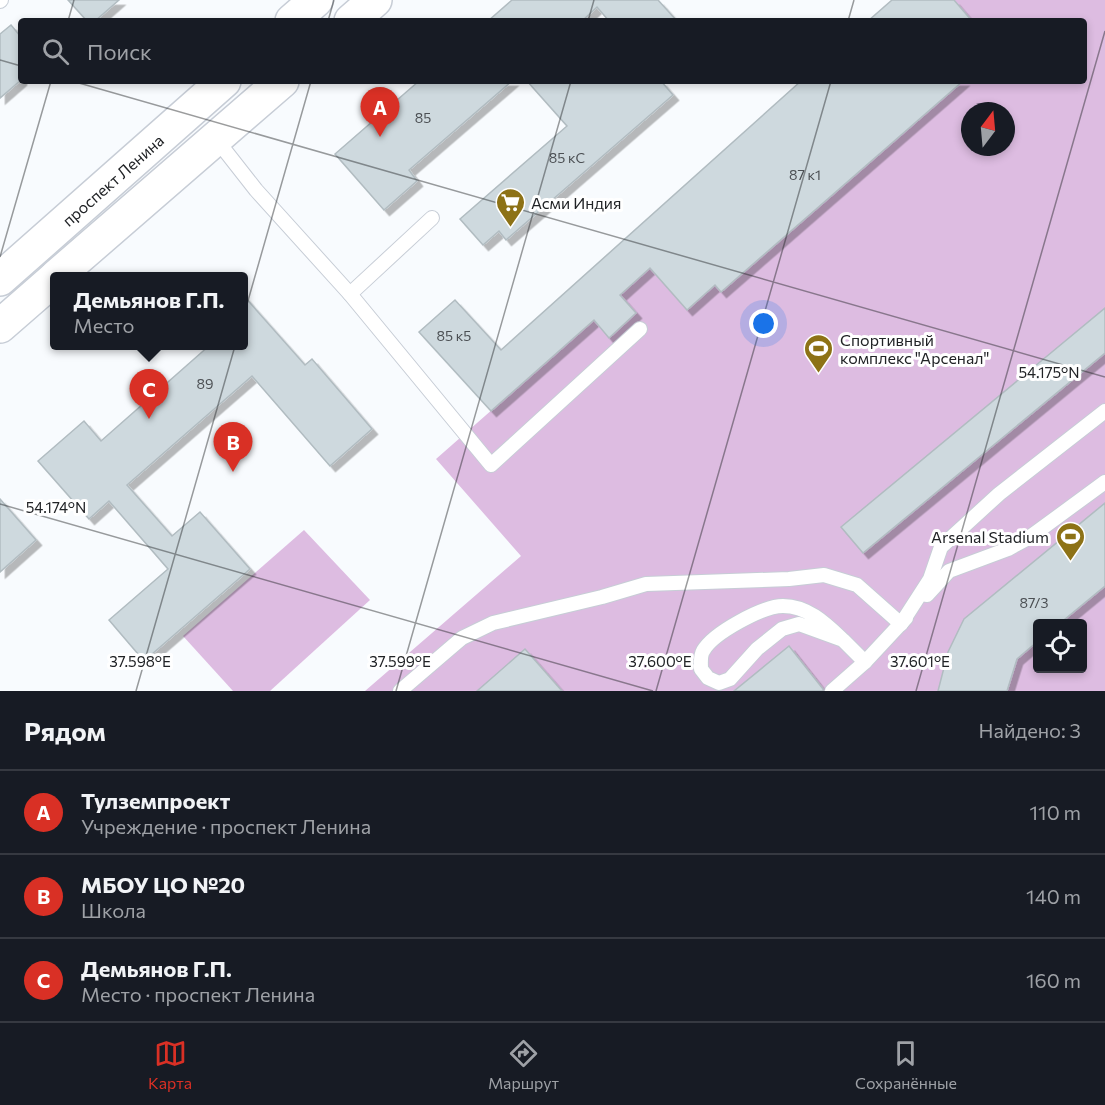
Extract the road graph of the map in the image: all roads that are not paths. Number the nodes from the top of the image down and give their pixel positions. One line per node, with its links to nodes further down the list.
1 (316, 0): 3 (main road)
2 (375, 0): 4 (main road)
3 (295, 18)
4 (354, 18)
5 (221, 84): 10 (main road, проспект Ленина)
6 (279, 84): 7 (main road)
7 (216, 139): 9 (main road); 12 (lane)
8 (432, 218): 12 (lane)
9 (63, 272)
10 (0, 279)
11 (50, 283): 13 (main road)
12 (350, 294): 14 (lane)
13 (0, 327)
14 (640, 328)
15 (1105, 411): 17 (lane)
16 (1105, 482): 17 (lane)
17 (902, 624): 19 (lane); 20 (lane)
18 (843, 640): 18 (lane); 19 (lane)
19 (865, 662): 21 (lane)
20 (400, 691)
21 (832, 691)

